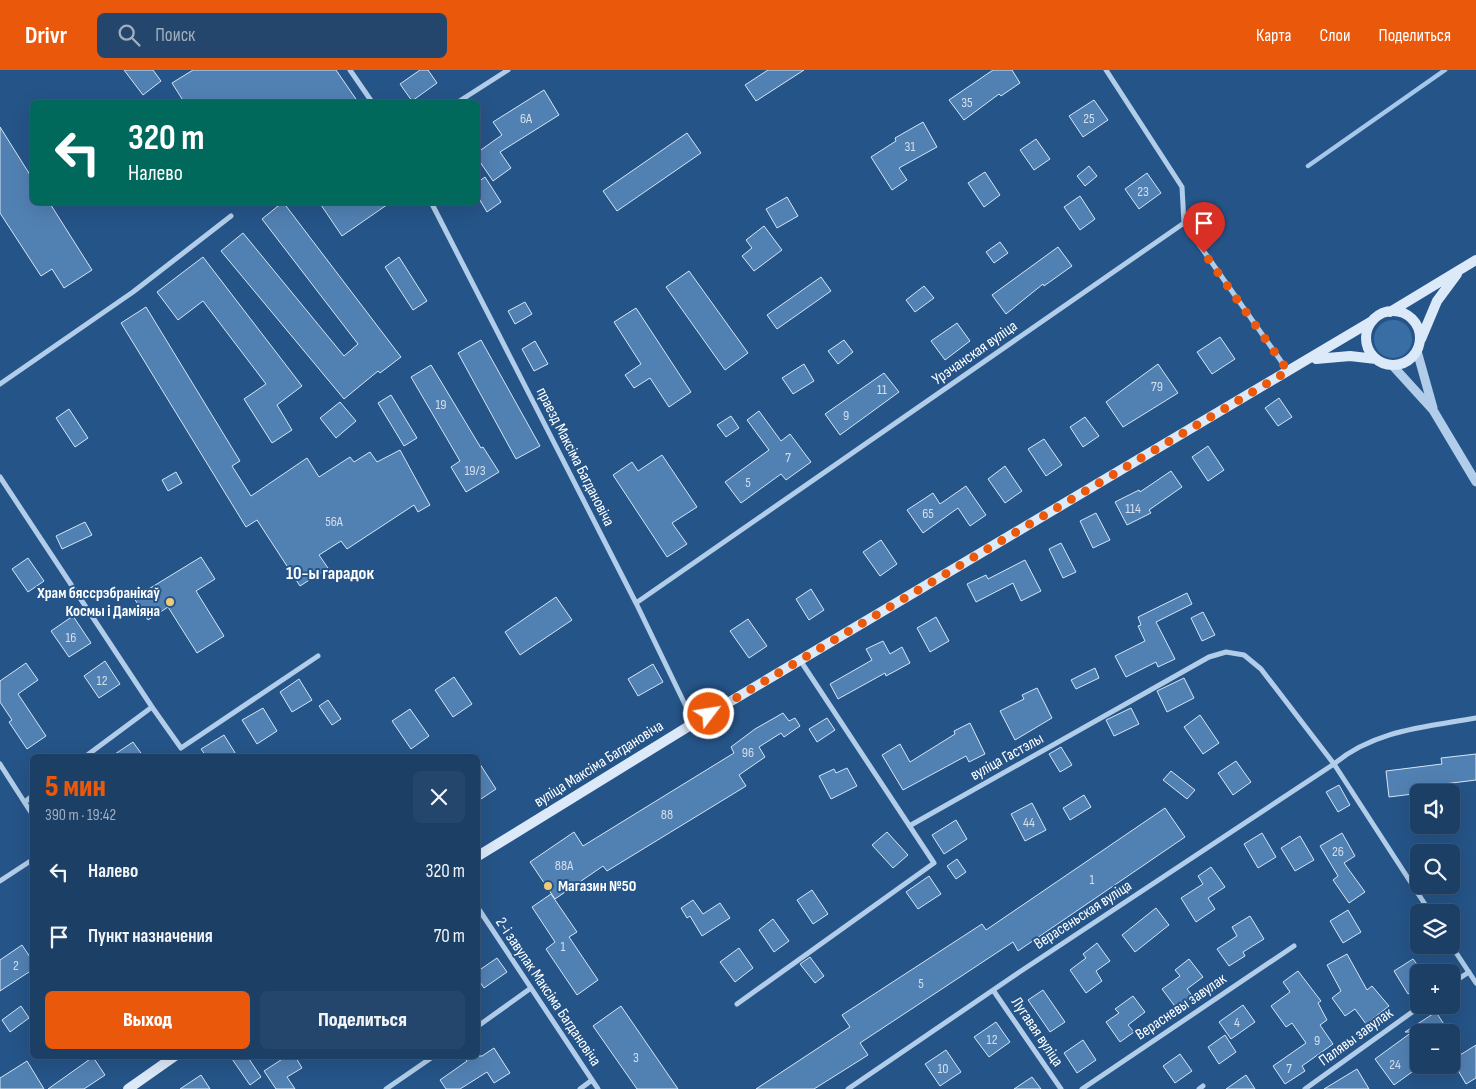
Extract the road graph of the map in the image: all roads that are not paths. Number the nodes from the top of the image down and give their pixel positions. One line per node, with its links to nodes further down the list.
1 (350, 70): 4 (street)
2 (508, 70): 5 (street)
3 (1106, 70): 8 (street)
4 (371, 100)
5 (461, 100)
6 (432, 205): 22 (street, праезд Максіма Багдановіча)
7 (230, 216): 18 (street)
8 (1184, 223): 17 (street); 22 (street, Урэчанская вуліца)
9 (1476, 260): 10 (main road)
10 (1462, 268): 11 (main road); 13 (main road)
11 (1390, 312): 12 (main road); 13 (main road)
12 (1372, 321): 14 (main road); 15 (main road, вуліца Максіма Багдановіча)
13 (1418, 347): 16 (main road); 19 (street)
14 (1376, 359): 15 (main road, вуліца Максіма Багдановіча); 16 (main road)
15 (1305, 361): 17 (main road, вуліца Максіма Багдановіча)
16 (1392, 365): 19 (street)
17 (1288, 371): 24 (main road, вуліца Максіма Багдановіча)
18 (0, 384)
19 (1433, 410): 21 (street)
20 (0, 477): 25 (street)
21 (1476, 482)
22 (636, 603): 27 (street, праезд Максіма Багдановіча)
23 (318, 656): 25 (street)
24 (800, 660): 27 (main road, вуліца Максіма Багдановіча); 34 (street)
25 (152, 708): 28 (street)
26 (1476, 718): 30 (street, Верасеньская вуліца)
27 (694, 723): 35 (main road, вуліца Максіма Багдановіча)
28 (89, 754)
29 (0, 764): 32 (street)
30 (1334, 764): 34 (street, вуліца Гастэлы); 38 (street, вуліца Гастэлы); 46 (street, Верасеньская вуліца)
31 (30, 798): 32 (street)
32 (25, 802): 33 (street)
33 (30, 811)
34 (911, 825): 47 (street)
35 (480, 855)
36 (30, 861): 37 (street)
37 (0, 881)
38 (1425, 904)
39 (480, 911): 45 (street, 2-і завулак Максіма Багдановіча)
40 (1294, 946): 59 (street, Верасневы завулак)
41 (1457, 954): 42 (street)
42 (1469, 972): 43 (street); 44 (street)
43 (1460, 978)
44 (1476, 983)
45 (531, 988): 49 (street); 52 (street, 2-і завулак Максіма Багдановіча)
46 (993, 990): 57 (street, Верасеньская вуліца); 58 (street, Лугавая вуліца)
47 (737, 1004)
48 (1410, 1014): 60 (street, Палявы завулак)
49 (480, 1025)
50 (171, 1059): 53 (main road)
51 (430, 1059): 54 (street)
52 (592, 1080): 55 (street); 56 (street, 2-і завулак Максіма Багдановіча)
53 (128, 1089)
54 (386, 1089)
55 (580, 1089)
56 (598, 1089)
57 (848, 1089)
58 (1061, 1089)
59 (1082, 1089)
60 (1305, 1089)

